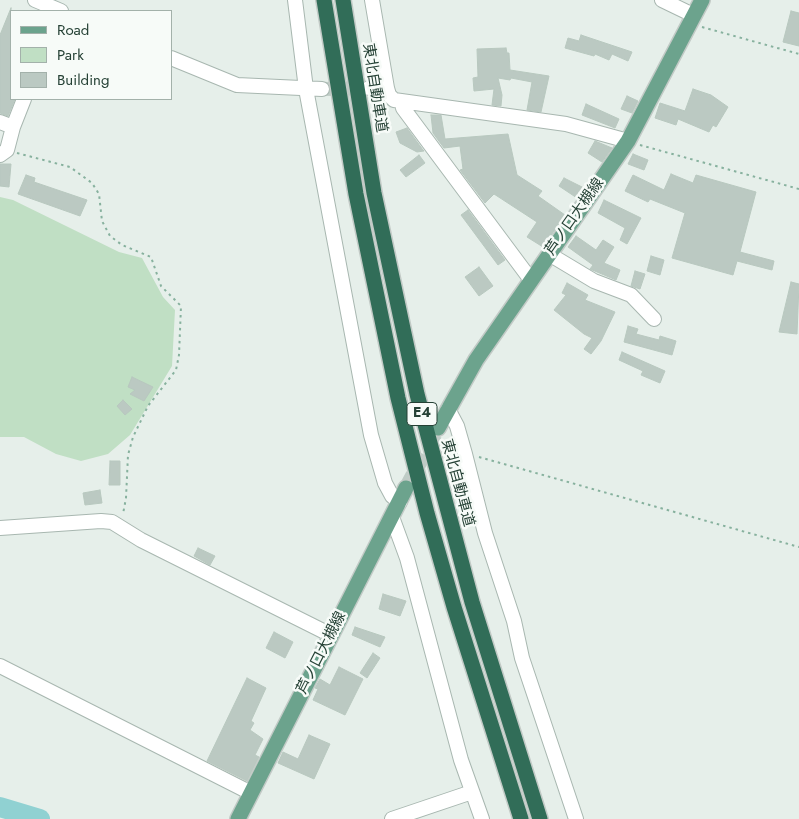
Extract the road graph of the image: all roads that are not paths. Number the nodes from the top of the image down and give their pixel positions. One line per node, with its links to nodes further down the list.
1 (34, 0): 8 (street)
2 (294, 0): 14 (street)
3 (324, 0): 36 (highway, E4)
4 (343, 0): 37 (highway, 東北自動車道 / E4)
5 (372, 0): 13 (street)
6 (662, 0): 9 (street)
7 (702, 0): 9 (main road, 芦ノ口大槻線)
8 (59, 10)
9 (692, 19): 18 (main road, 芦ノ口大槻線)
10 (172, 58): 14 (street)
11 (322, 88): 14 (street)
12 (369, 88): 13 (street)
13 (387, 88): 16 (street)
14 (306, 89): 26 (street)
15 (23, 100): 17 (street)
16 (402, 102): 18 (street); 21 (street)
17 (6, 124): 19 (street)
18 (628, 141): 20 (main road, 芦ノ口大槻線)
19 (3, 153)
20 (549, 254): 21 (main road, 芦ノ口大槻線); 22 (street)
21 (531, 280): 23 (main road, 芦ノ口大槻線)
22 (654, 319)
23 (448, 409): 24 (main road, 芦ノ口大槻線); 38 (street)
24 (438, 428)
25 (406, 488): 26 (main road, 芦ノ口大槻線)
26 (400, 502): 27 (main road, 芦ノ口大槻線)
27 (392, 517): 29 (main road, 芦ノ口大槻線); 31 (street)
28 (0, 528): 29 (street)
29 (331, 635): 32 (main road, 芦ノ口大槻線)
30 (0, 666): 32 (street)
31 (472, 792): 34 (street); 35 (street)
32 (251, 793): 33 (main road, 芦ノ口大槻線)
33 (241, 818)
34 (392, 819)
35 (482, 819)
36 (521, 819)
37 (540, 819)
38 (576, 819)

